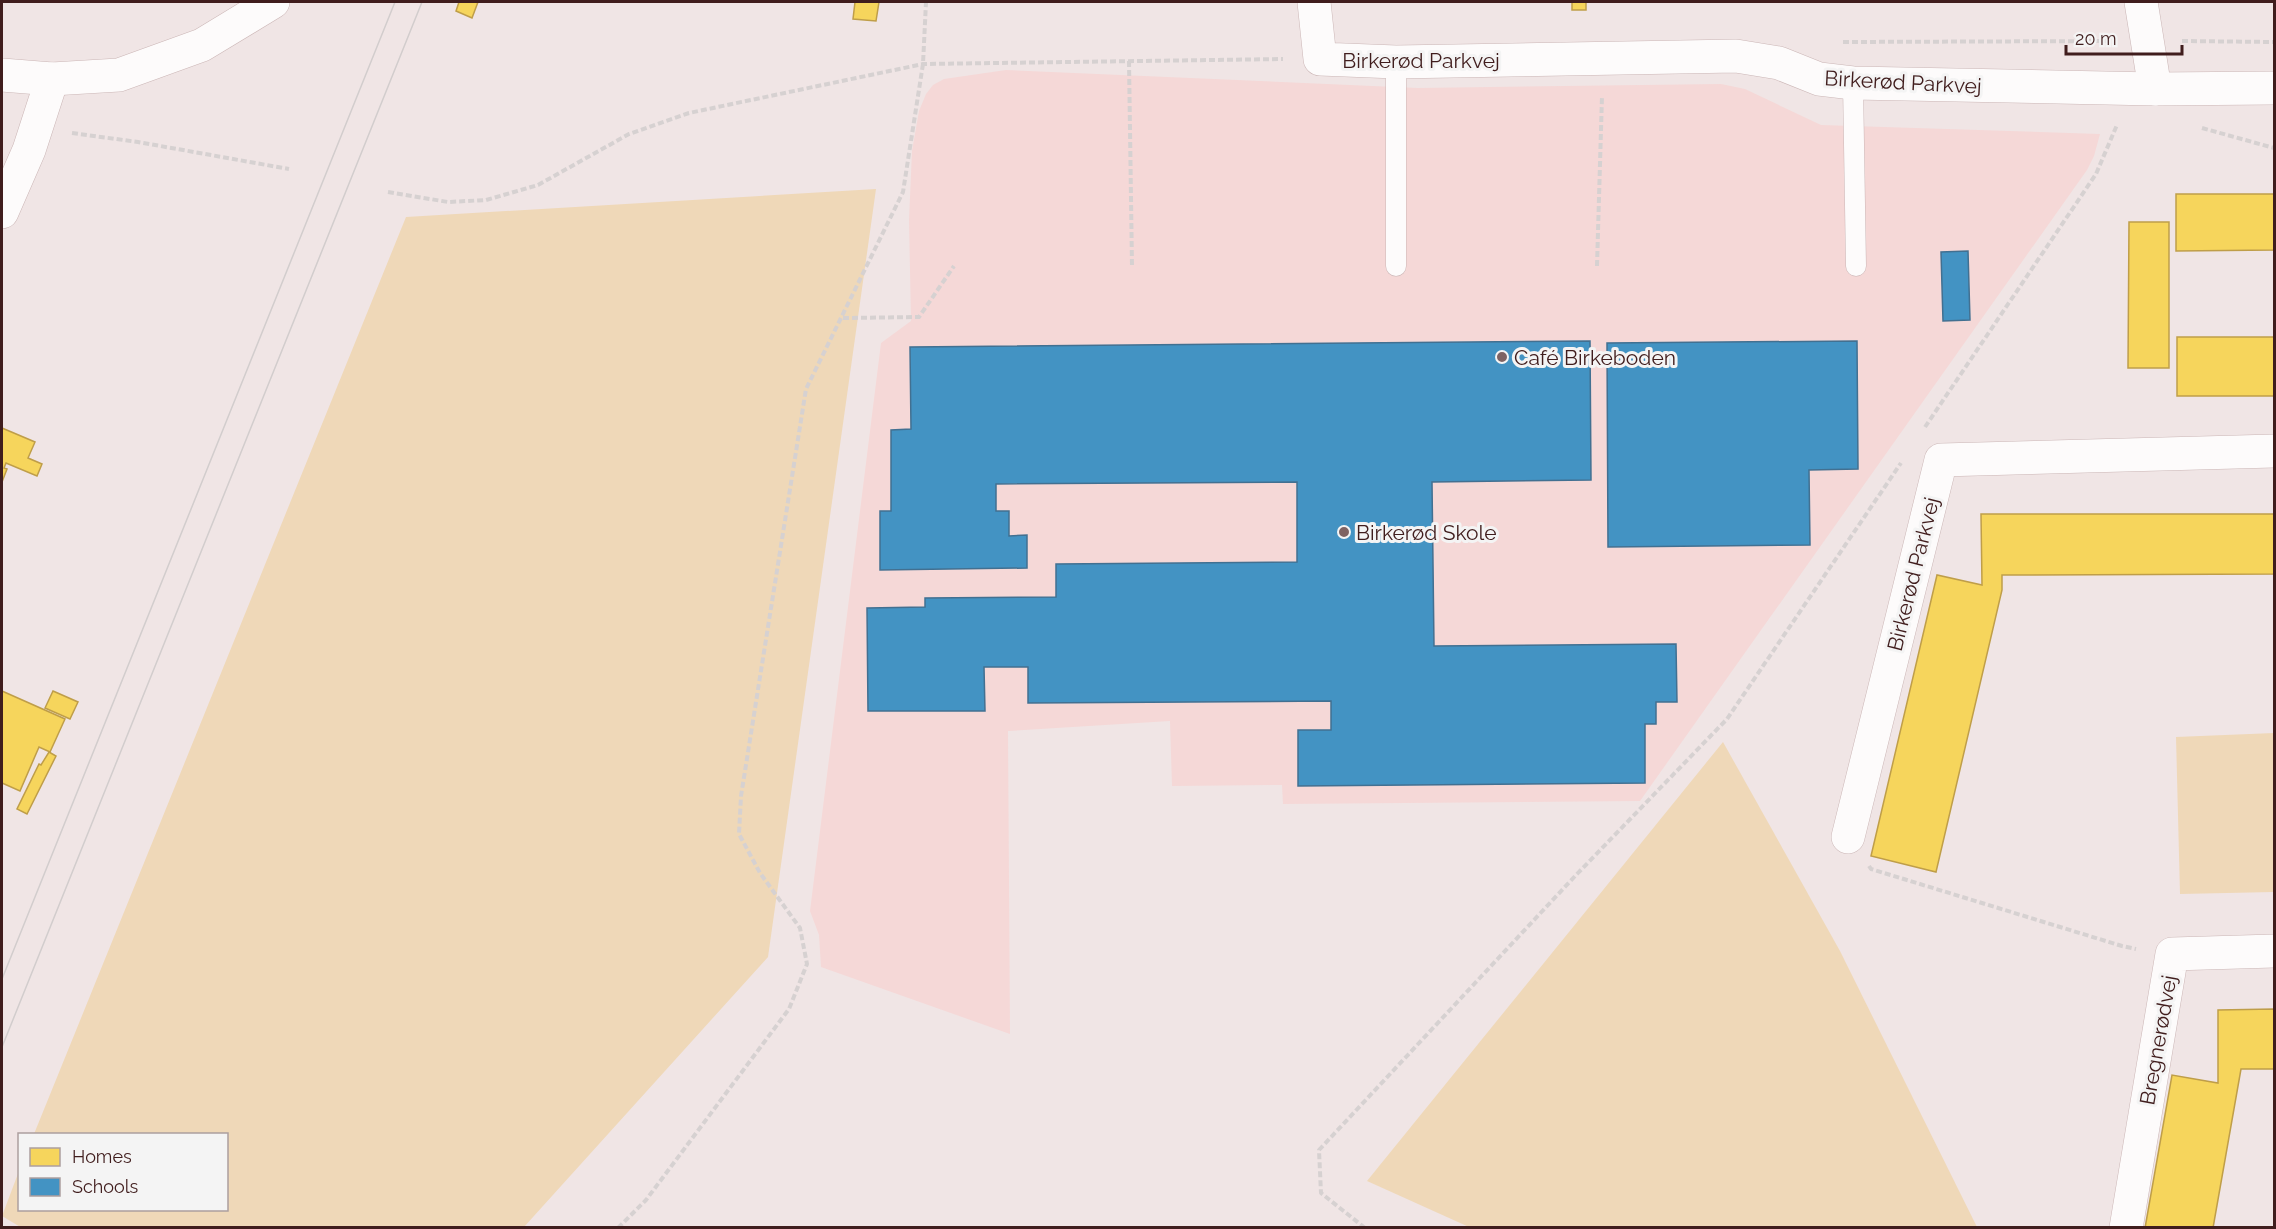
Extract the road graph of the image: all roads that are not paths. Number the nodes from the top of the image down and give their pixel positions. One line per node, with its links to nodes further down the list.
1 (273, 2): 6 (street)
2 (1314, 2): 4 (street, Birkerød Parkvej)
3 (2141, 2): 9 (street)
4 (1396, 62): 7 (street, Birkerød Parkvej); 11 (lane)
5 (2, 75): 6 (street)
6 (52, 79): 10 (street)
7 (1853, 83): 9 (street, Birkerød Parkvej); 12 (lane)
8 (2274, 88): 9 (street, Birkerød Parkvej)
9 (2155, 89)
10 (2, 212)
11 (1396, 266)
12 (1857, 266)
13 (2274, 451): 14 (street, Birkerød Parkvej)
14 (1848, 837)
15 (2274, 951): 16 (street, Bregnerødvej)
16 (2126, 1227)

